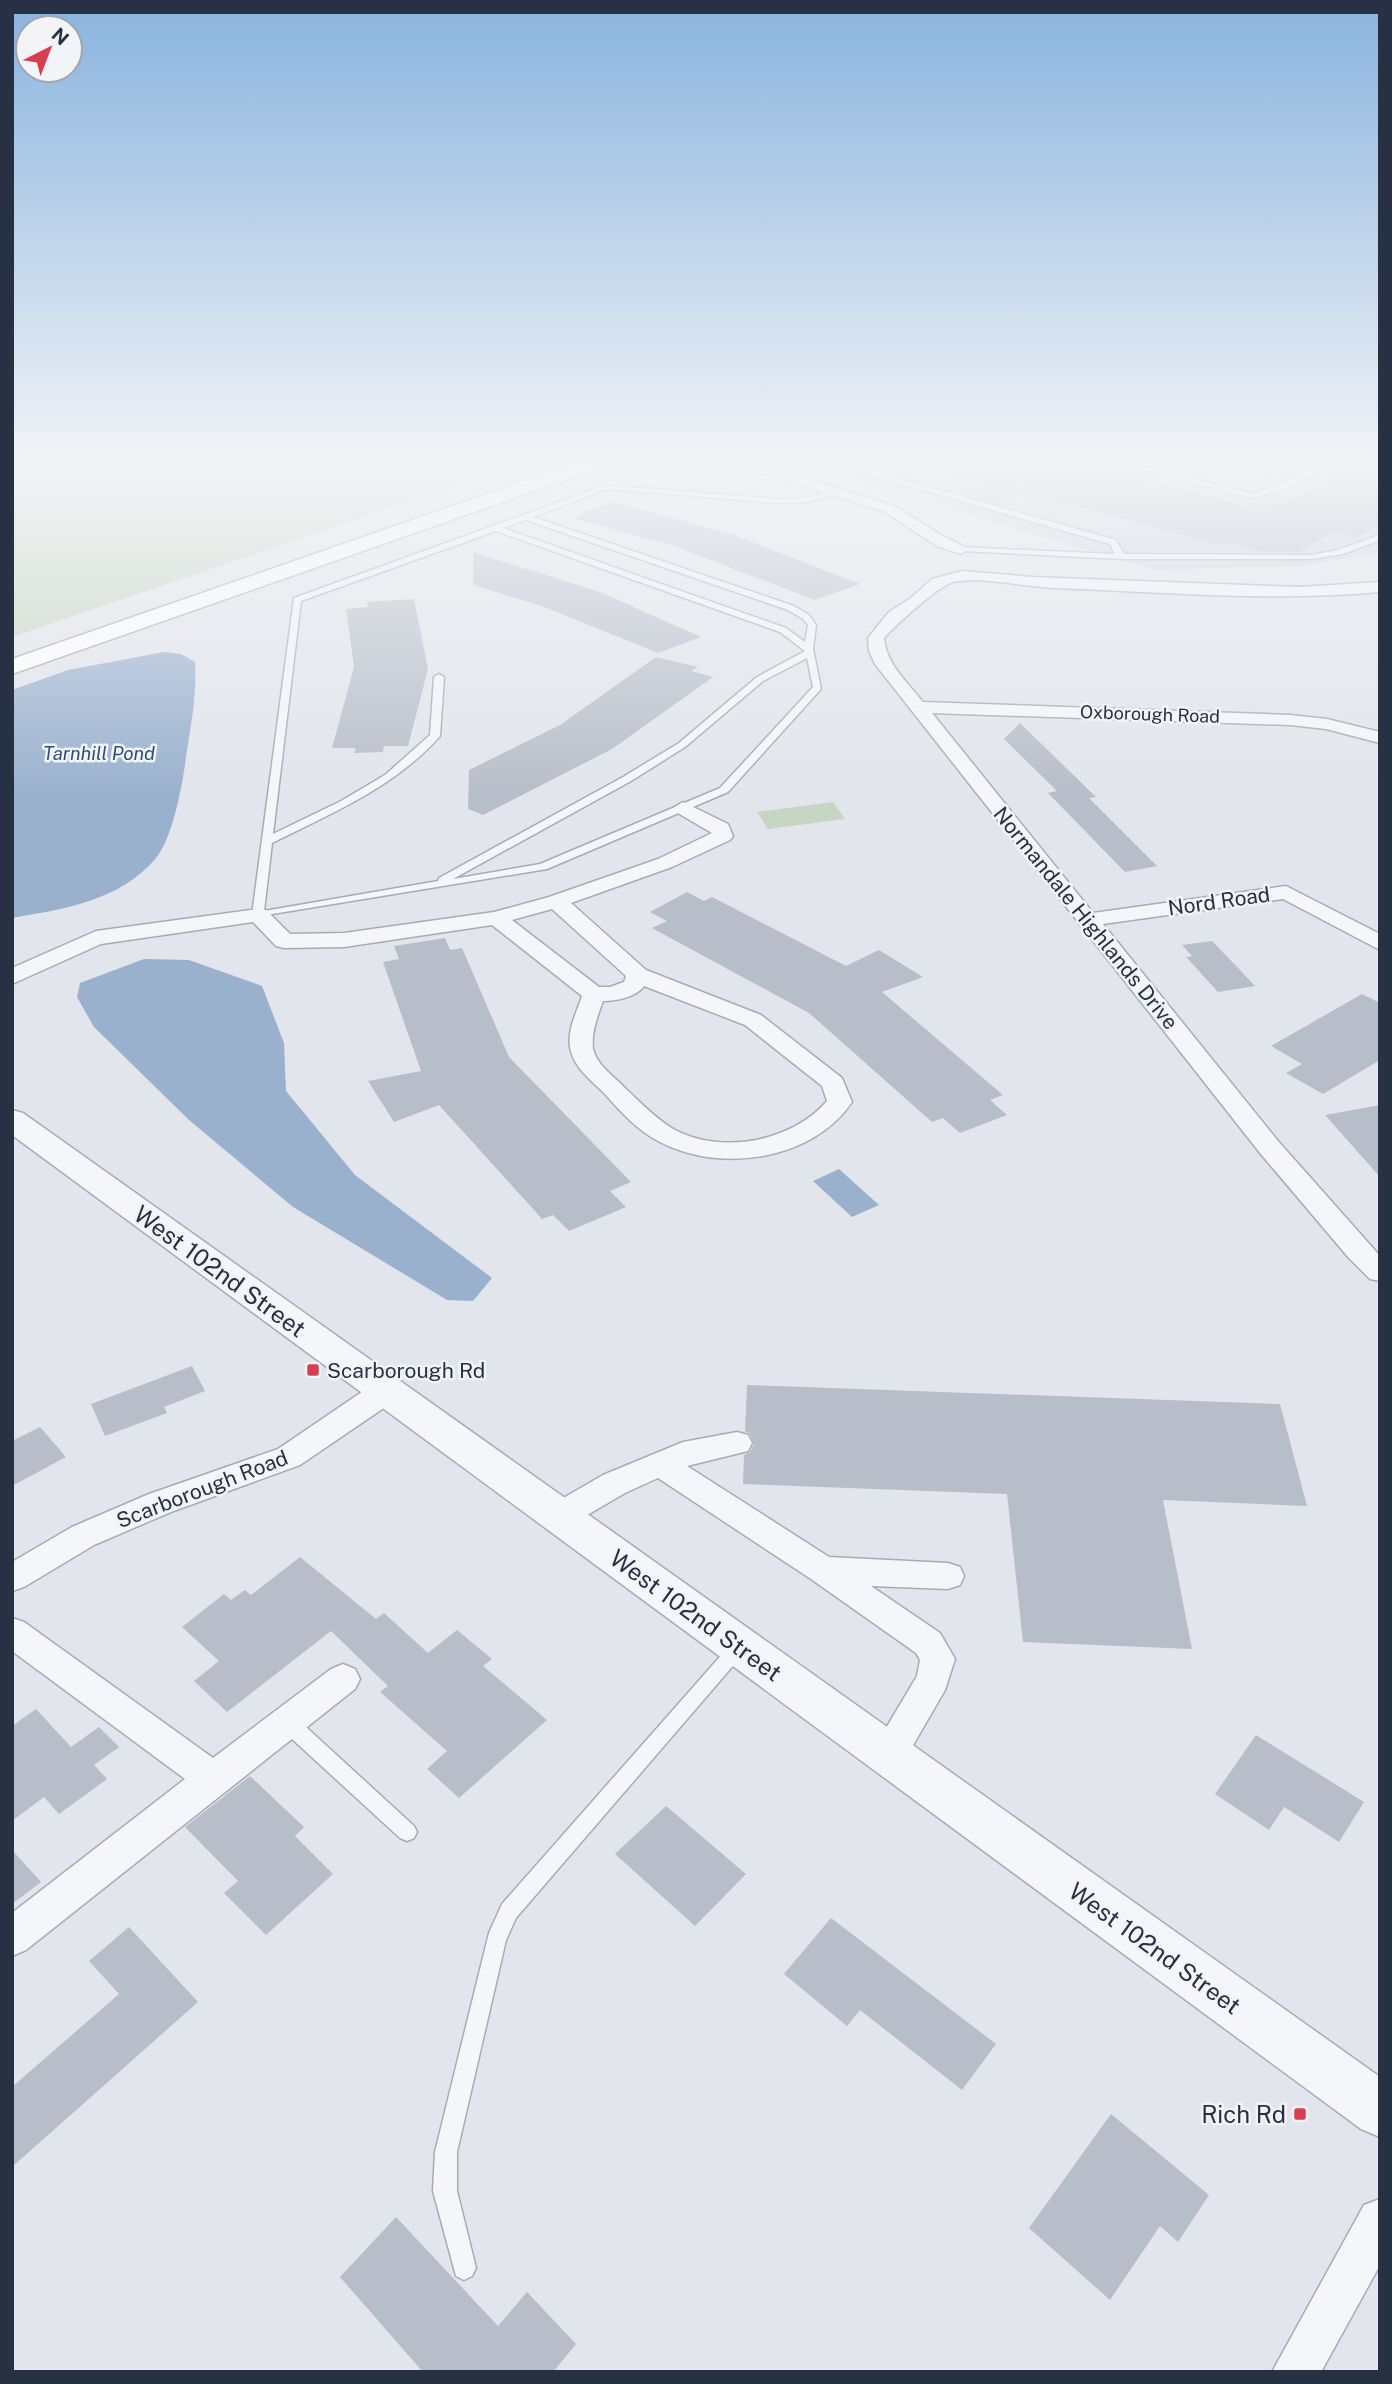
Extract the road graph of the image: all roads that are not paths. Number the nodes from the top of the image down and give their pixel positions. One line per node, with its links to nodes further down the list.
1 (239, 571): 7 (main road)
2 (286, 571): 9 (main road)
3 (376, 571): 14 (lane)
4 (618, 571): 8 (lane)
5 (683, 571): 8 (lane)
6 (1380, 587): 11 (street, Normandale Highlands Drive)
7 (12, 649)
8 (809, 651): 13 (lane); 15 (lane)
9 (12, 667)
10 (439, 677): 14 (lane)
11 (918, 707): 12 (street, Oxborough Road); 19 (street, Normandale Highlands Drive)
12 (1380, 738)
13 (682, 808): 15 (lane); 16 (street)
14 (267, 841): 17 (lane)
15 (434, 886): 17 (lane)
16 (556, 901): 18 (street); 21 (street)
17 (258, 915): 18 (street); 22 (street)
18 (496, 918): 23 (street)
19 (1088, 920): 20 (street, Nord Road); 25 (street, Normandale Highlands Drive)
20 (1380, 943)
21 (638, 975): 23 (street); 23 (street)
22 (12, 977)
23 (594, 994)
24 (12, 1120): 26 (street, West 102nd Street)
25 (1380, 1272)
26 (386, 1391): 29 (street, West 102nd Street); 32 (street, Scarborough Road)
27 (737, 1443): 28 (street)
28 (660, 1464): 29 (street); 30 (street)
29 (559, 1516): 34 (street, West 102nd Street)
30 (823, 1570): 31 (street); 37 (street)
31 (947, 1576)
32 (12, 1578)
33 (12, 1632): 38 (street)
34 (739, 1647): 37 (street, West 102nd Street); 43 (lane)
35 (343, 1679): 36 (street)
36 (287, 1722): 38 (street); 39 (lane)
37 (888, 1755): 41 (street, West 102nd Street)
38 (212, 1779): 40 (street)
39 (407, 1832)
40 (12, 1937)
41 (1380, 2110)
42 (1380, 2221): 44 (street)
43 (464, 2268)
44 (1295, 2372)

